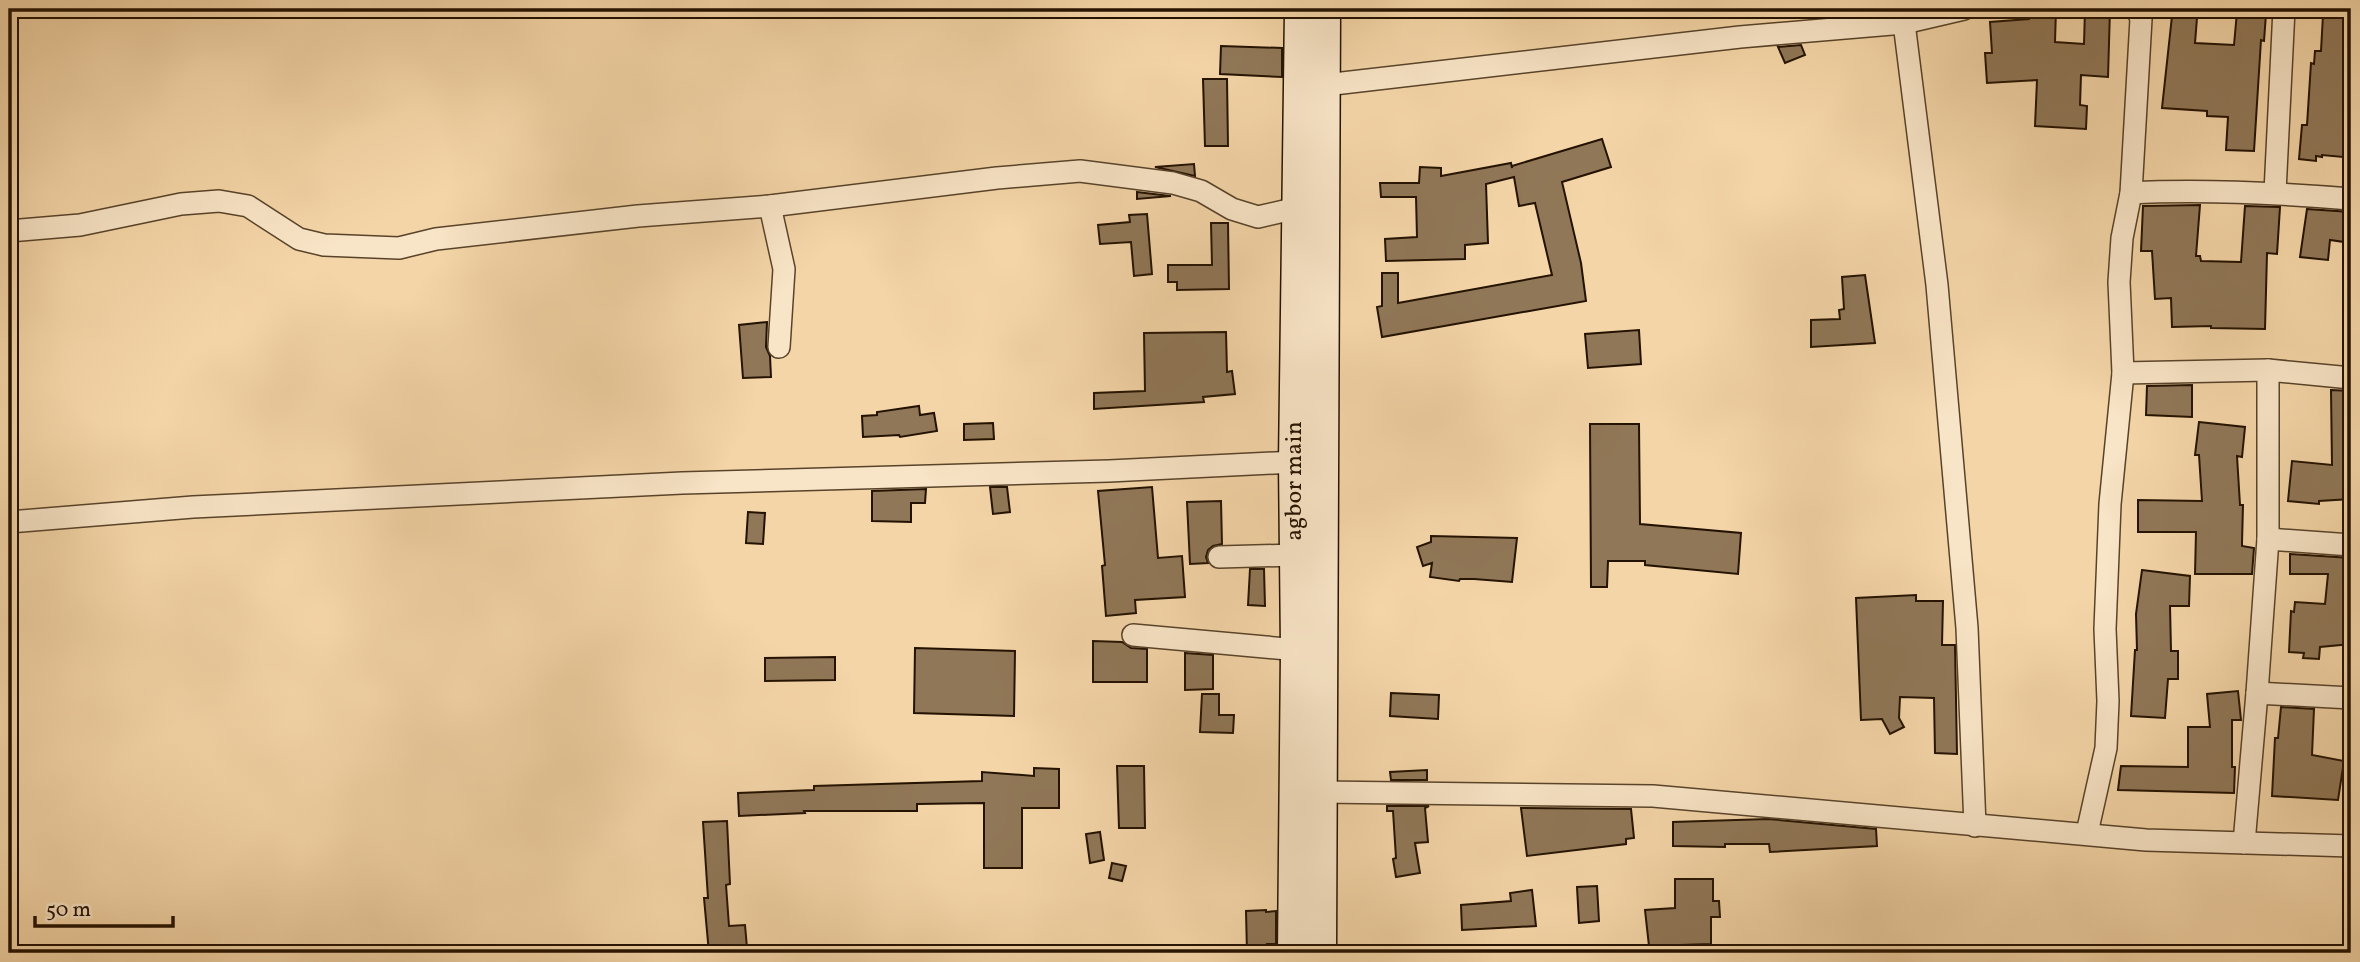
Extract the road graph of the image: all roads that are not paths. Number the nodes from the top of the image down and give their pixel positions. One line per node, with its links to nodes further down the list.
1 (1300, 9): 13 (main road, agbor main)
2 (1325, 9): 8 (main road, agbor main)
3 (1964, 9): 7 (street)
4 (2137, 9): 10 (street)
5 (2284, 9): 9 (street)
6 (1836, 19): 7 (street); 8 (street)
7 (1903, 23): 30 (street)
8 (1325, 85): 26 (main road, agbor main)
9 (2276, 192): 10 (street); 11 (street)
10 (2132, 193): 17 (street)
11 (2351, 199)
12 (770, 206): 13 (street); 14 (street); 15 (street)
13 (1297, 208): 19 (main road, agbor main)
14 (9, 231)
15 (779, 347)
16 (2268, 370): 17 (street); 18 (street); 21 (street)
17 (2123, 373): 31 (street)
18 (2351, 378)
19 (1294, 462): 20 (street); 23 (main road, agbor main)
20 (9, 522)
21 (2269, 539): 22 (street); 27 (street)
22 (2351, 545)
23 (1295, 555): 24 (street); 26 (main road, agbor main)
24 (1219, 557)
25 (1133, 635): 26 (street)
26 (1310, 652): 29 (main road, agbor main); 34 (main road, agbor main)
27 (2257, 693): 28 (street); 32 (street)
28 (2351, 698)
29 (1320, 792): 30 (street); 35 (main road, agbor main)
30 (1975, 826): 31 (street)
31 (2087, 833): 32 (street)
32 (2244, 843): 33 (street)
33 (2351, 846)
34 (1293, 953)
35 (1321, 953)

